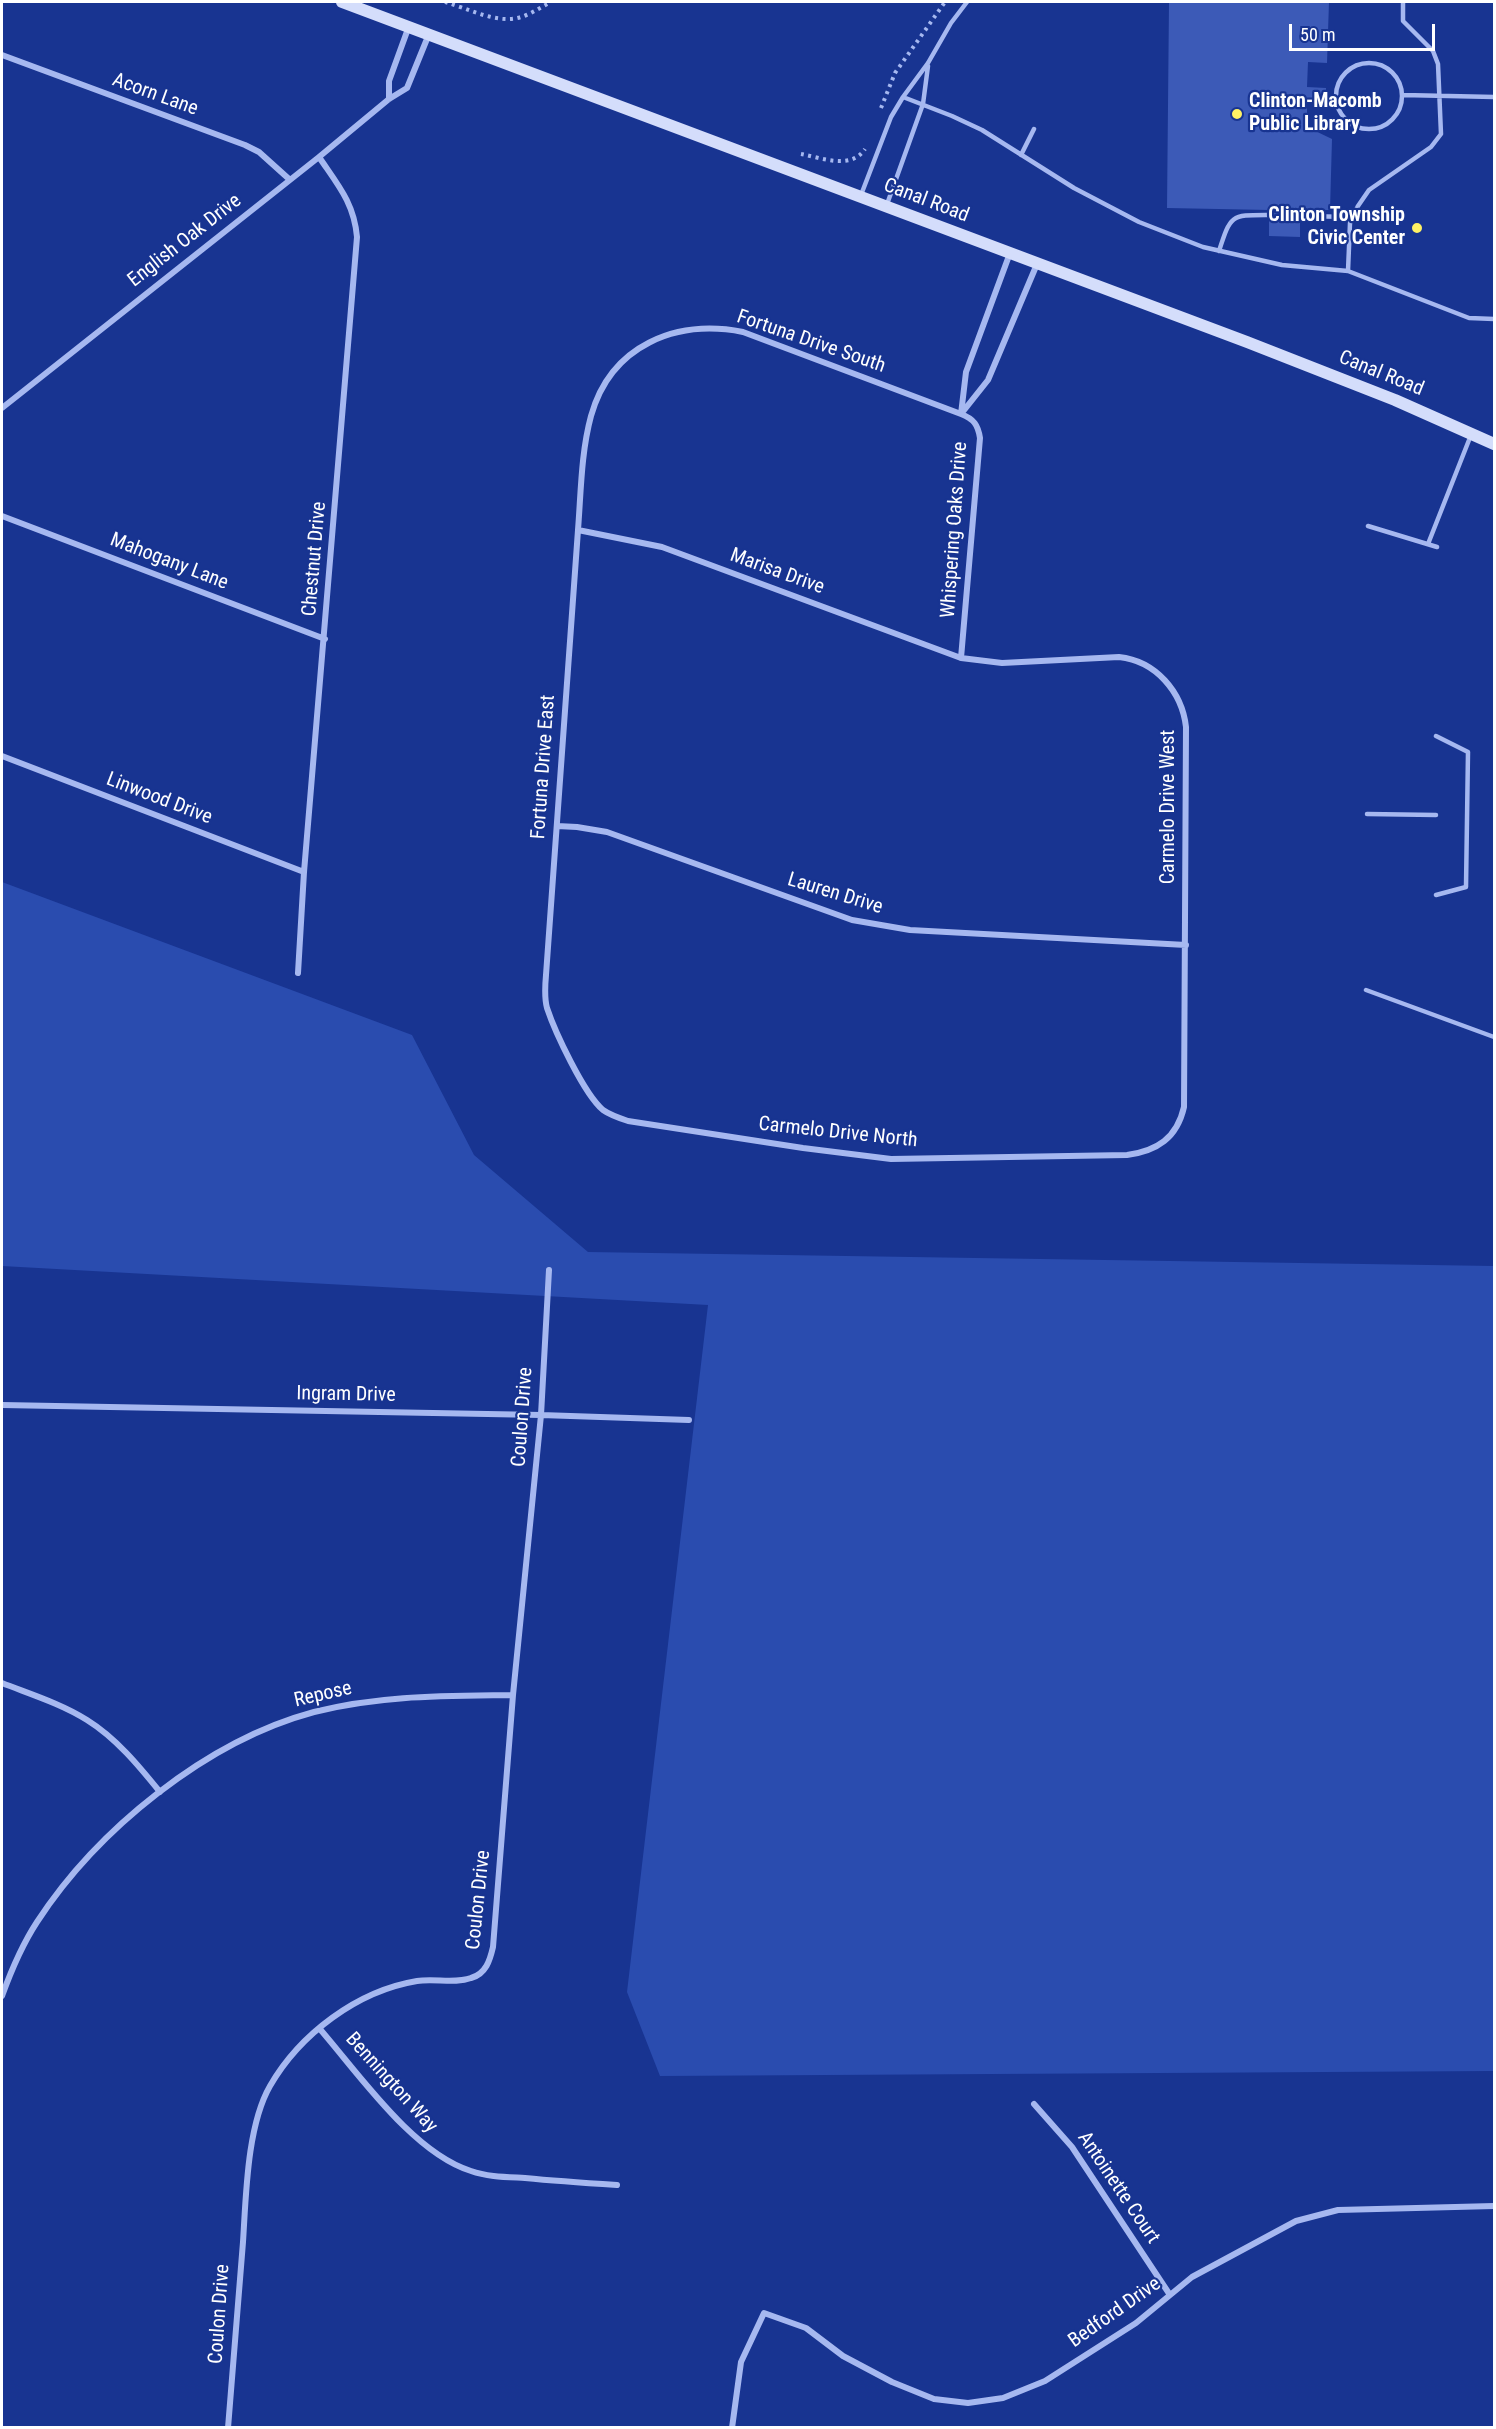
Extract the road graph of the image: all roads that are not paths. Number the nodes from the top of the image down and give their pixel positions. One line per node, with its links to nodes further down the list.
1 (342, 2): 4 (street, Canal Road)
2 (967, 2): 7 (lane)
3 (1402, 2): 9 (lane)
4 (409, 26): 5 (street, Canal Road); 12 (street)
5 (429, 34): 12 (street, English Oak Drive); 18 (street, Canal Road)
6 (2, 56): 17 (street, Acorn Lane)
7 (928, 63): 10 (lane); 13 (lane)
8 (1403, 95): 8 (lane); 9 (lane)
9 (1441, 96): 11 (lane); 22 (lane)
10 (903, 97): 13 (lane); 18 (lane)
11 (1494, 97)
12 (389, 99): 16 (street, English Oak Drive)
13 (923, 104): 15 (lane); 19 (lane)
14 (1034, 129): 15 (lane)
15 (1021, 155): 23 (lane)
16 (319, 158): 17 (street, English Oak Drive); 38 (street, Chestnut Drive)
17 (289, 179): 28 (street, English Oak Drive)
18 (861, 197): 19 (street, Canal Road)
19 (886, 207): 24 (street, Canal Road)
20 (1269, 215): 23 (lane)
21 (1300, 216): 22 (lane)
22 (1353, 217): 26 (lane)
23 (1219, 251): 26 (lane)
24 (1010, 254): 25 (street, Canal Road); 29 (street, Whispering Oaks Drive)
25 (1037, 264): 29 (street, Whispering Oaks Drive); 30 (street, Canal Road)
26 (1348, 271): 27 (lane)
27 (1494, 319)
28 (2, 408)
29 (961, 414): 32 (street, Fortuna Drive South); 39 (street, Whispering Oaks Drive)
30 (1471, 434): 31 (street, Canal Road); 36 (lane)
31 (1494, 444)
32 (583, 465): 35 (street, Fortuna Drive East)
33 (2, 516): 38 (street, Mahogany Lane)
34 (1368, 526): 36 (lane)
35 (578, 530): 39 (street, Marisa Drive); 44 (street, Fortuna Drive East)
36 (1428, 544): 37 (lane)
37 (1437, 547)
38 (325, 639): 45 (street, Chestnut Drive)
39 (961, 657): 47 (street, Carmelo Drive West)
40 (1436, 736): 46 (lane)
41 (2, 756): 45 (street, Linwood Drive)
42 (1366, 814): 43 (lane)
43 (1436, 814)
44 (557, 826): 47 (street, Lauren Drive); 51 (street, Fortuna Drive East)
45 (304, 872): 48 (street, Chestnut Drive)
46 (1436, 895)
47 (1186, 945): 52 (street, Carmelo Drive West)
48 (298, 974)
49 (1366, 990): 50 (lane)
50 (1494, 1037)
51 (574, 1066): 52 (street, Carmelo Drive North)
52 (1162, 1144)
53 (549, 1269): 55 (street, Coulon Drive)
54 (2, 1405): 55 (street, Ingram Drive)
55 (541, 1415): 56 (street, Ingram Drive); 58 (street, Coulon Drive)
56 (689, 1420)
57 (2, 1683): 59 (street)
58 (513, 1695): 59 (street, Repose); 61 (street, Coulon Drive)
59 (160, 1792): 60 (street, Repose)
60 (2, 1995)
61 (320, 2028): 63 (street, Bennington Way); 66 (street, Coulon Drive)
62 (1034, 2104): 65 (street, Antoinette Court)
63 (617, 2185)
64 (1494, 2206): 65 (street, Bedford Drive)
65 (1170, 2295): 67 (street, Bedford Drive)
66 (228, 2427)
67 (732, 2427)

